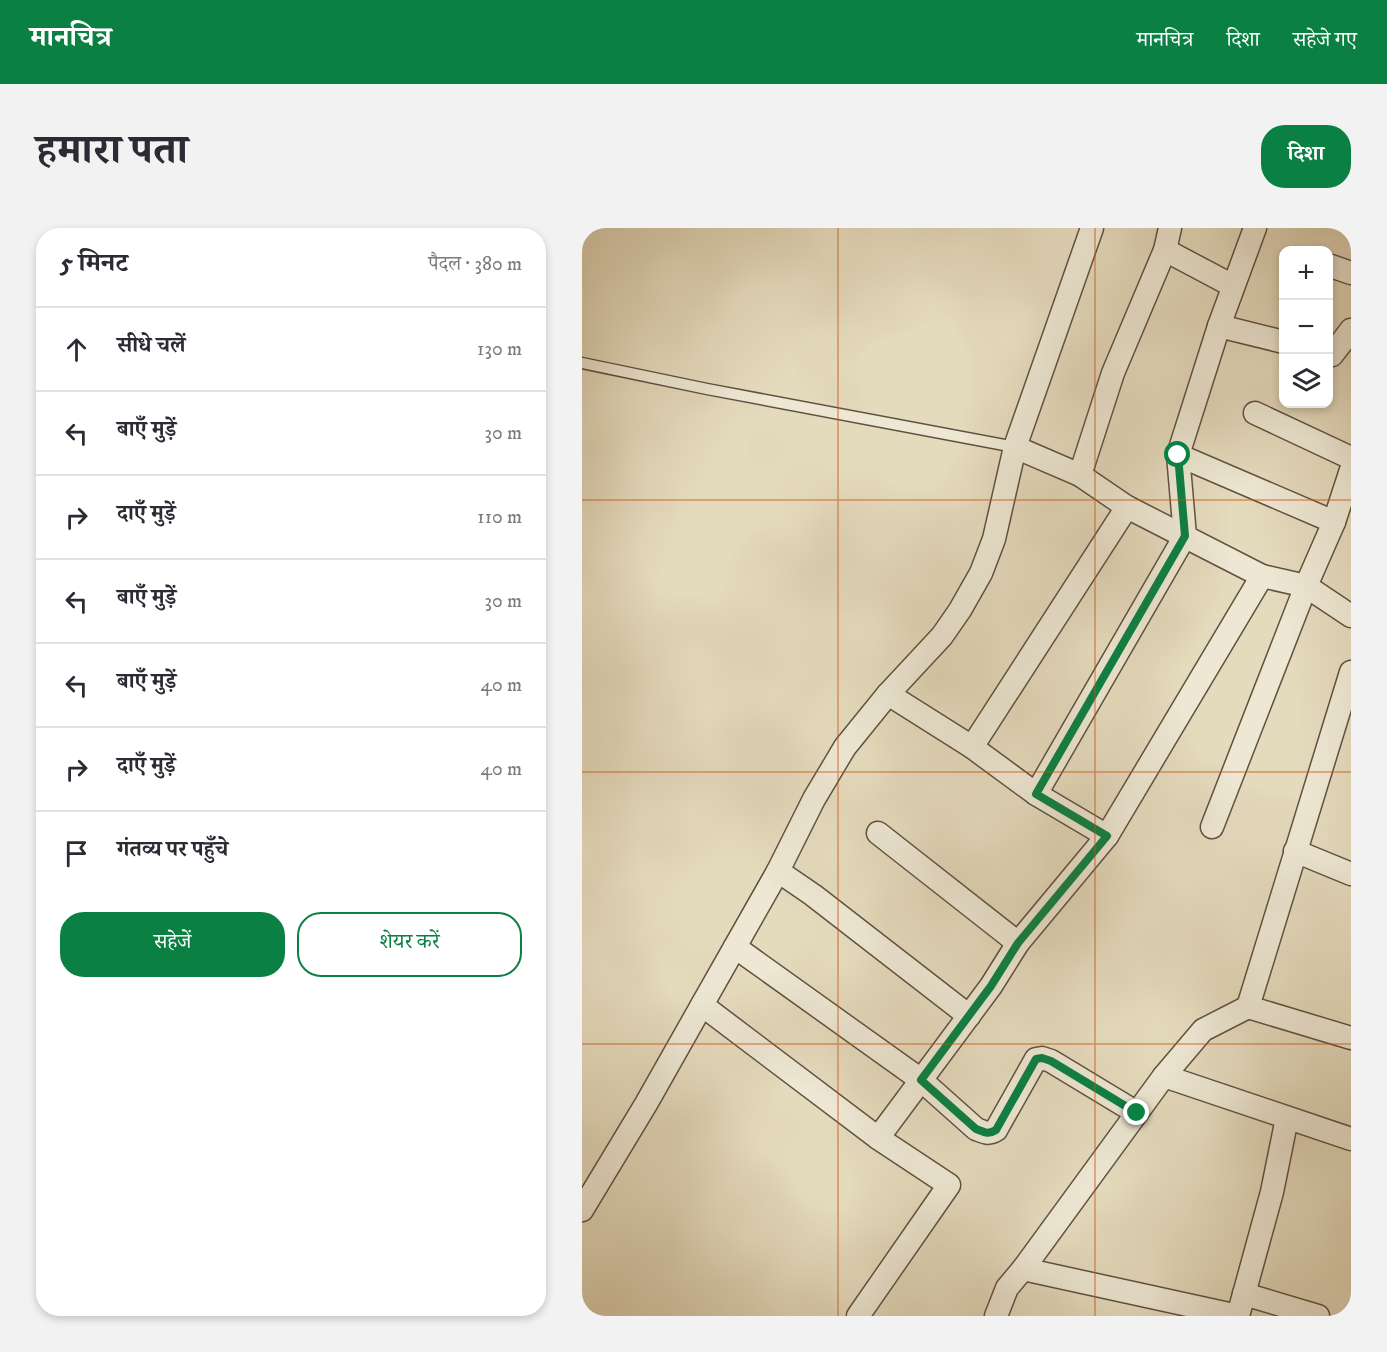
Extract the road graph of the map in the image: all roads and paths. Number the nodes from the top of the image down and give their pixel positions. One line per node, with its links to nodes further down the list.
1 (1092, 228): 14 (street)
2 (1170, 228): 4 (street)
3 (1255, 228): 7 (street)
4 (1165, 250): 7 (street); 18 (street)
5 (1333, 266): 6 (street)
6 (1351, 273)
7 (1233, 286): 8 (street)
8 (1219, 326): 10 (street); 15 (street)
9 (1351, 330): 11 (street)
10 (1279, 341)
11 (1337, 357)
12 (582, 363): 14 (lane)
13 (1255, 413): 16 (street)
14 (1015, 447): 18 (street); 26 (street)
15 (1178, 455): 20 (street); 21 (street)
16 (1351, 458)
17 (1351, 470): 20 (street)
18 (1080, 475): 19 (street)
19 (1127, 507): 21 (street); 27 (street)
20 (1334, 522): 23 (street)
21 (1185, 536): 22 (street); 28 (street)
22 (1262, 576): 23 (street); 31 (street)
23 (1306, 586): 24 (street); 29 (street)
24 (1351, 616)
25 (1351, 672): 32 (street)
26 (888, 694): 27 (street); 33 (street)
27 (972, 747): 28 (street)
28 (1036, 794): 31 (street)
29 (1212, 827)
30 (878, 833): 35 (street)
31 (1107, 836): 35 (street)
32 (1295, 851): 34 (street); 38 (street)
33 (778, 871): 36 (street); 39 (street)
34 (1351, 874)
35 (1018, 943): 39 (street)
36 (735, 947): 37 (street); 42 (street)
37 (702, 1005): 45 (street); 47 (street)
38 (1248, 1007): 40 (street); 41 (street)
39 (969, 1016): 42 (street)
40 (1351, 1038)
41 (1164, 1076): 43 (street); 44 (street)
42 (921, 1080): 43 (street); 45 (street)
43 (1137, 1113): 48 (street)
44 (1287, 1118): 46 (street); 49 (street)
45 (878, 1138): 50 (street)
46 (1351, 1139)
47 (582, 1210)
48 (1023, 1269): 49 (street); 51 (street)
49 (1240, 1309): 52 (street)
50 (858, 1316)
51 (996, 1316)
52 (1318, 1316)

